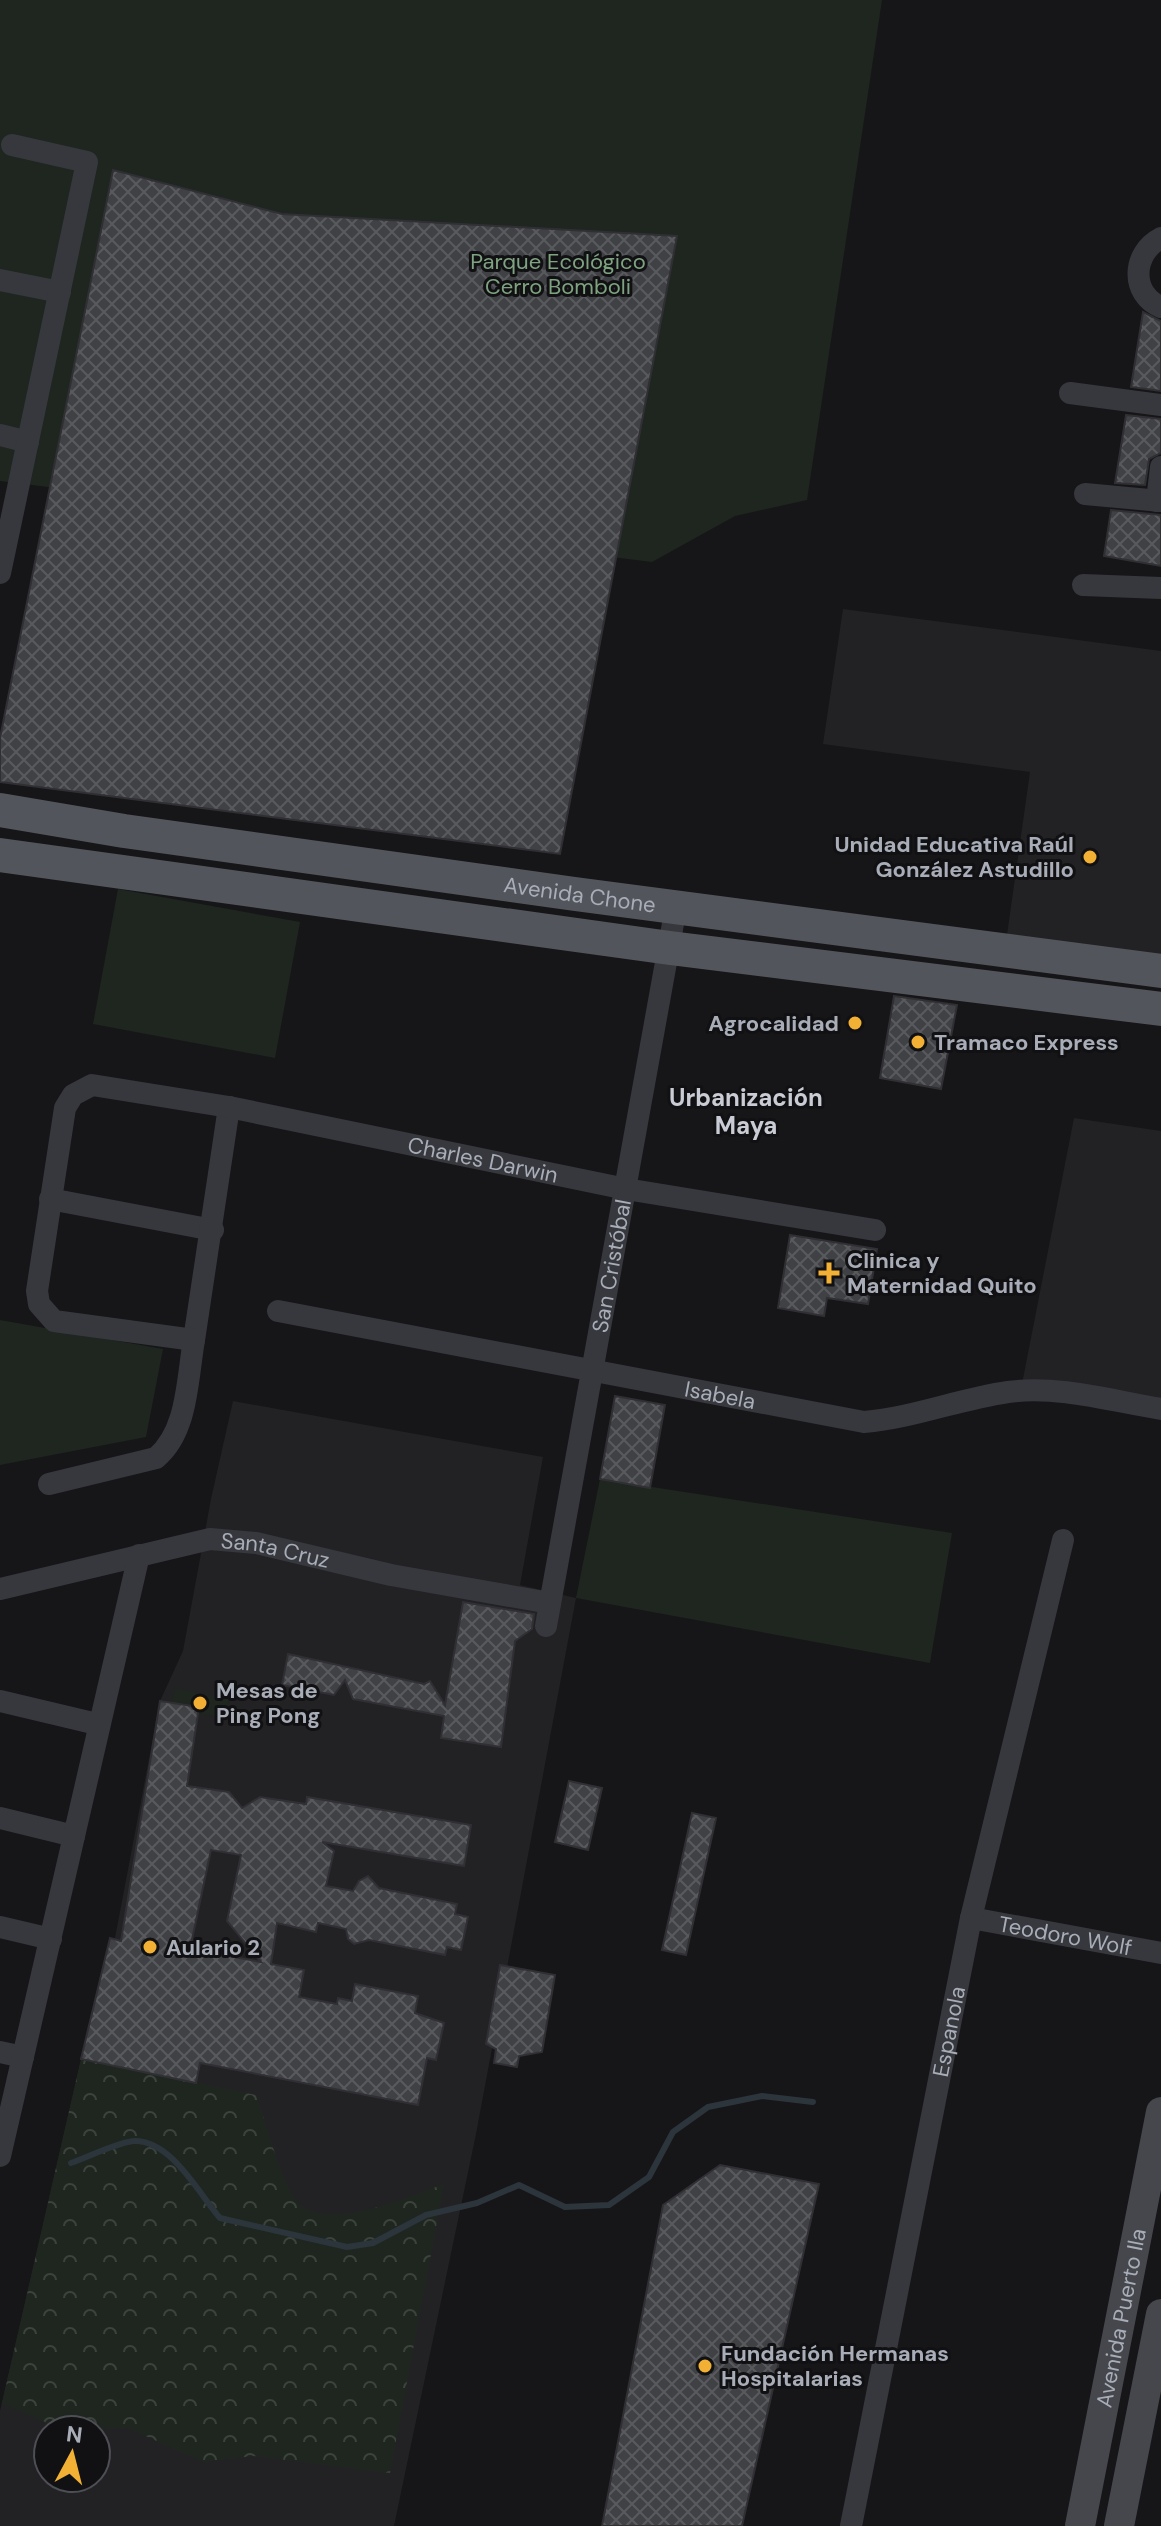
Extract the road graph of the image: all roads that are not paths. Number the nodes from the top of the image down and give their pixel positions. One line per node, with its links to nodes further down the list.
1 (12, 145): 4 (street)
2 (1161, 238): 5 (street)
3 (0, 280): 4 (street)
4 (60, 292): 9 (street)
5 (1161, 307)
6 (1070, 393): 7 (street)
7 (1161, 405)
8 (0, 435): 9 (street)
9 (28, 442): 13 (street)
10 (1161, 467): 12 (street)
11 (1085, 494): 12 (street)
12 (1159, 501)
13 (4, 531): 14 (street)
14 (0, 573)
15 (1083, 585): 16 (street)
16 (1161, 588)
17 (0, 810): 19 (main road, Avenida Chone)
18 (0, 855): 20 (main road, Avenida Chone)
19 (676, 907): 20 (street, San Cristóbal); 21 (main road, Avenida Chone)
20 (670, 948): 22 (main road, Avenida Chone); 24 (street, San Cristóbal)
21 (1161, 971)
22 (1161, 1009)
23 (229, 1107): 24 (street, Charles Darwin); 25 (street, Charles Darwin); 26 (street)
24 (626, 1189): 27 (street, Charles Darwin); 30 (street, San Cristóbal)
25 (50, 1199): 26 (street); 29 (street)
26 (213, 1230): 29 (street)
27 (875, 1230)
28 (278, 1311): 30 (street, Isabela)
29 (194, 1340): 32 (street)
30 (593, 1372): 31 (street, Isabela); 36 (street, San Cristóbal)
31 (1161, 1409)
32 (49, 1484)
33 (1063, 1540): 42 (street, Espanola)
34 (139, 1555): 35 (street, Santa Cruz); 36 (street, Santa Cruz); 39 (street)
35 (0, 1589)
36 (550, 1603): 37 (street, San Cristóbal)
37 (546, 1626)
38 (0, 1701): 39 (street)
39 (97, 1724): 41 (street)
40 (0, 1818): 41 (street)
41 (74, 1836): 44 (street)
42 (971, 1918): 45 (street, Teodoro Wolf); 51 (street, Espanola)
43 (0, 1927): 44 (street)
44 (51, 1939): 47 (street)
45 (1161, 1953)
46 (0, 2052): 47 (street)
47 (23, 2057): 49 (street)
48 (1161, 2112): 52 (street, Avenida Puerto Ila)
49 (0, 2156)
50 (1161, 2314): 53 (street, Avenida Puerto Ila)
51 (851, 2526)
52 (1080, 2526)
53 (1119, 2526)

